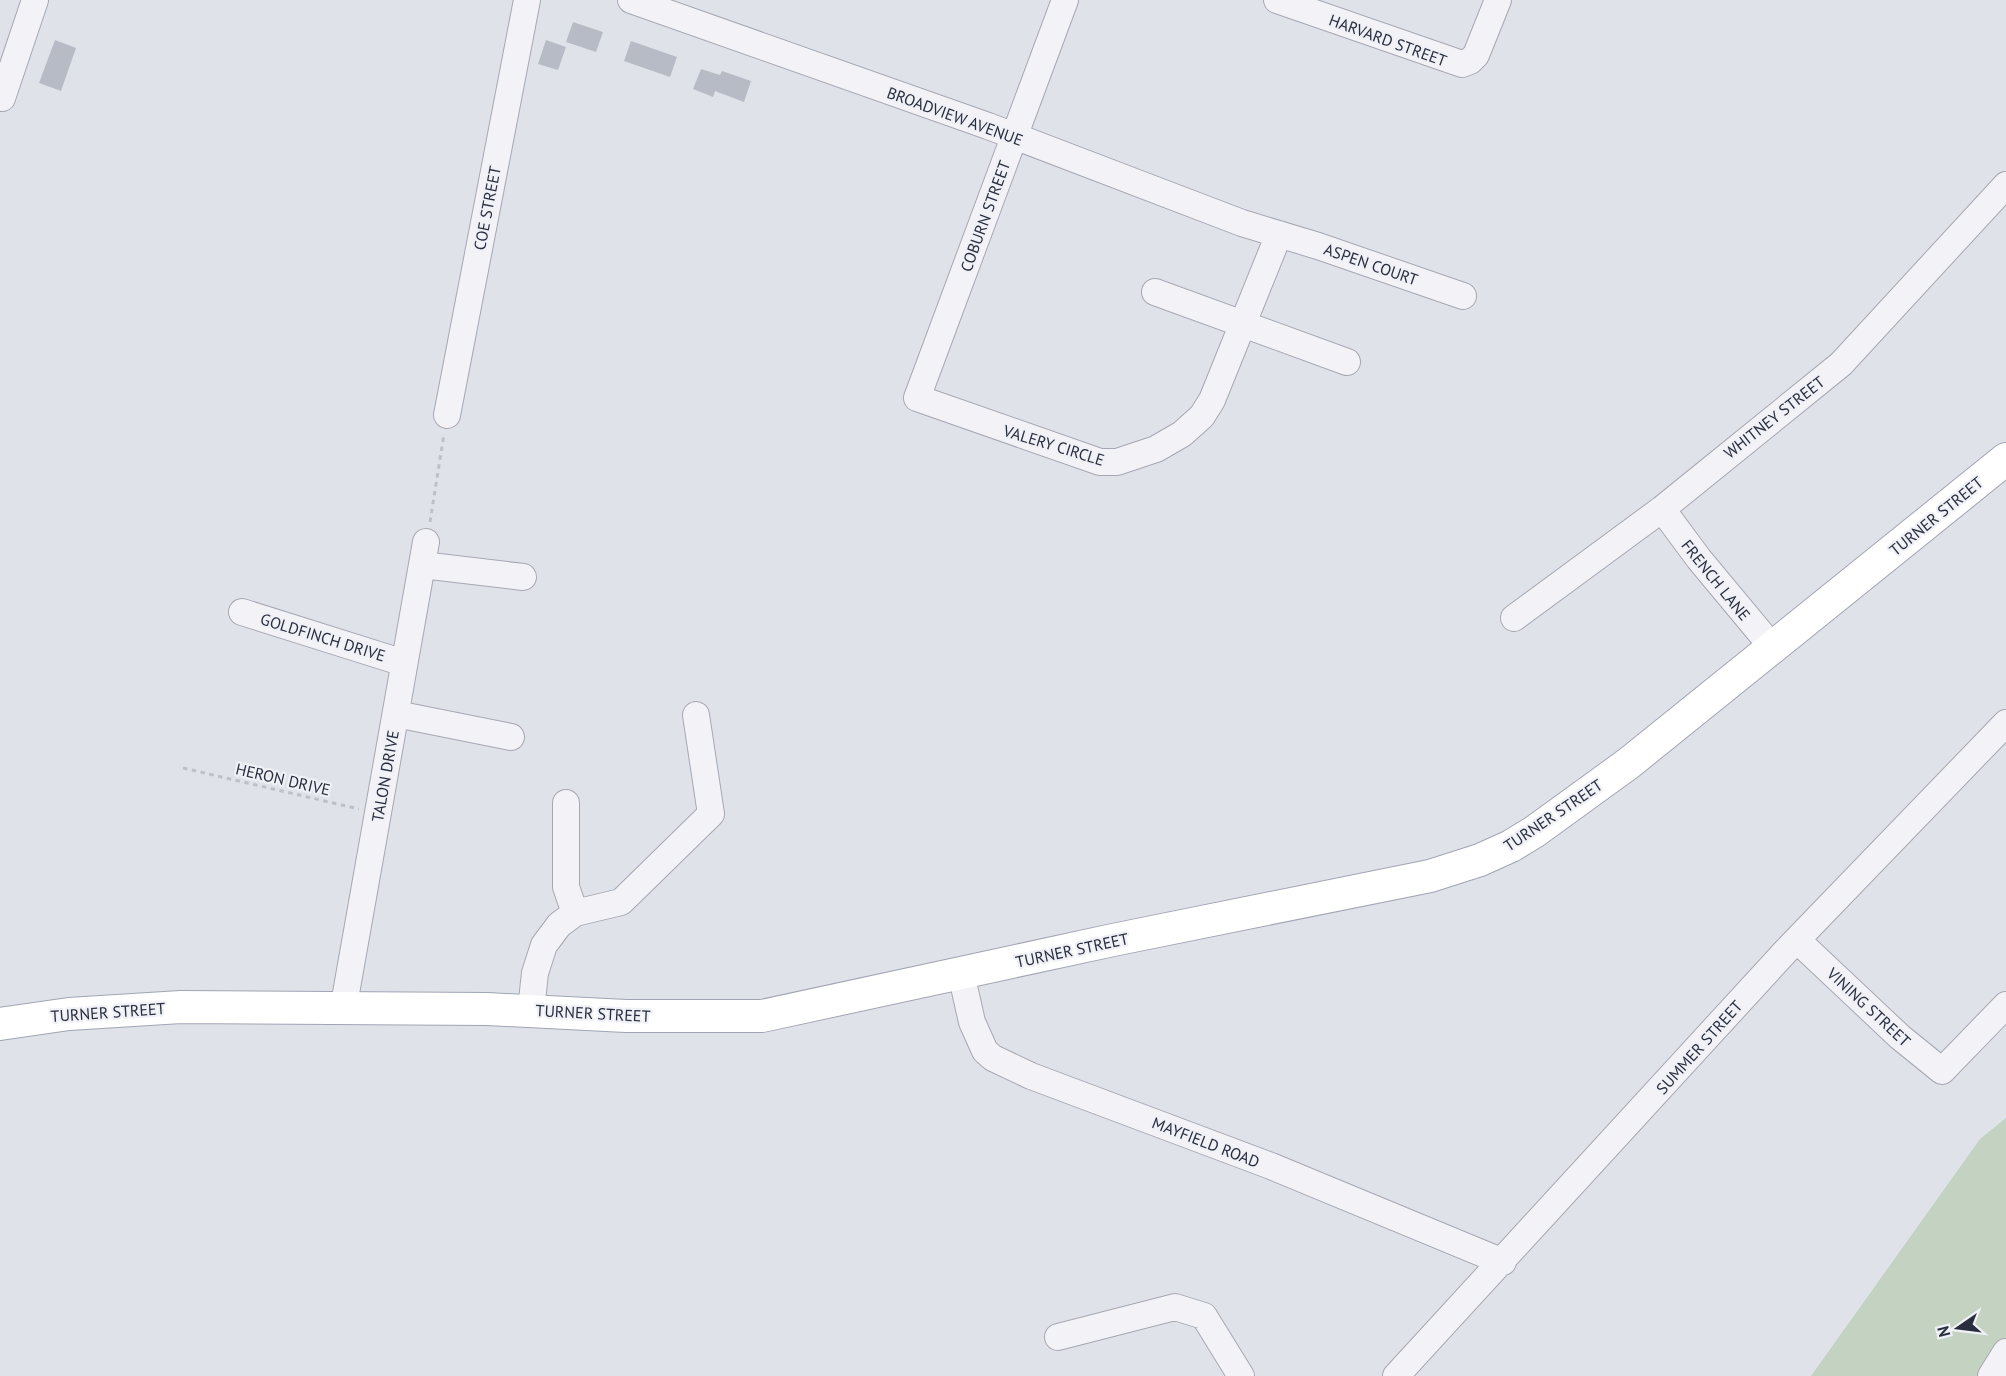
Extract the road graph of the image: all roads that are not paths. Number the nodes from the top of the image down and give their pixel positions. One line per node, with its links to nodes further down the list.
1 (35, 0): 7 (street)
2 (527, 0): 16 (street, COE STREET)
3 (631, 0): 8 (street, BROADVIEW AVENUE)
4 (1065, 0): 8 (street, COBURN STREET)
5 (1277, 0): 6 (street, HARVARD STREET)
6 (1498, 0)
7 (2, 98)
8 (1015, 136): 10 (street, BROADVIEW AVENUE); 15 (street, COBURN STREET)
9 (2006, 186): 18 (street, WHITNEY STREET)
10 (1278, 234): 12 (street, ASPEN COURT); 13 (street, VALERY CIRCLE)
11 (1155, 292): 13 (street)
12 (1463, 296)
13 (1242, 323): 14 (street); 15 (street, VALERY CIRCLE)
14 (1347, 363)
15 (917, 398)
16 (447, 415)
17 (2006, 459): 22 (main road, TURNER STREET)
18 (1662, 508): 21 (street, WHITNEY STREET); 22 (street, FRENCH LANE)
19 (523, 577): 23 (street, TALON DRIVE)
20 (242, 612): 23 (street, GOLDFINCH DRIVE)
21 (1514, 618)
22 (1773, 648): 31 (main road, TURNER STREET)
23 (404, 663): 24 (street, TALON DRIVE)
24 (396, 714): 27 (street); 33 (street, TALON DRIVE)
25 (696, 715): 29 (street)
26 (2006, 723): 30 (street, SUMMER STREET)
27 (511, 737)
28 (566, 803): 29 (street)
29 (575, 913): 34 (street)
30 (1797, 940): 32 (street, VINING STREET); 36 (street, SUMMER STREET)
31 (961, 973): 34 (main road, TURNER STREET); 36 (street, MAYFIELD ROAD)
32 (2006, 1005)
33 (343, 1010): 34 (main road, TURNER STREET); 35 (main road, TURNER STREET)
34 (531, 1010)
35 (0, 1024)
36 (1503, 1263): 40 (street, SUMMER STREET)
37 (1058, 1337): 39 (street)
38 (2006, 1352): 41 (street)
39 (1241, 1376)
40 (1396, 1376)
41 (1991, 1376)

